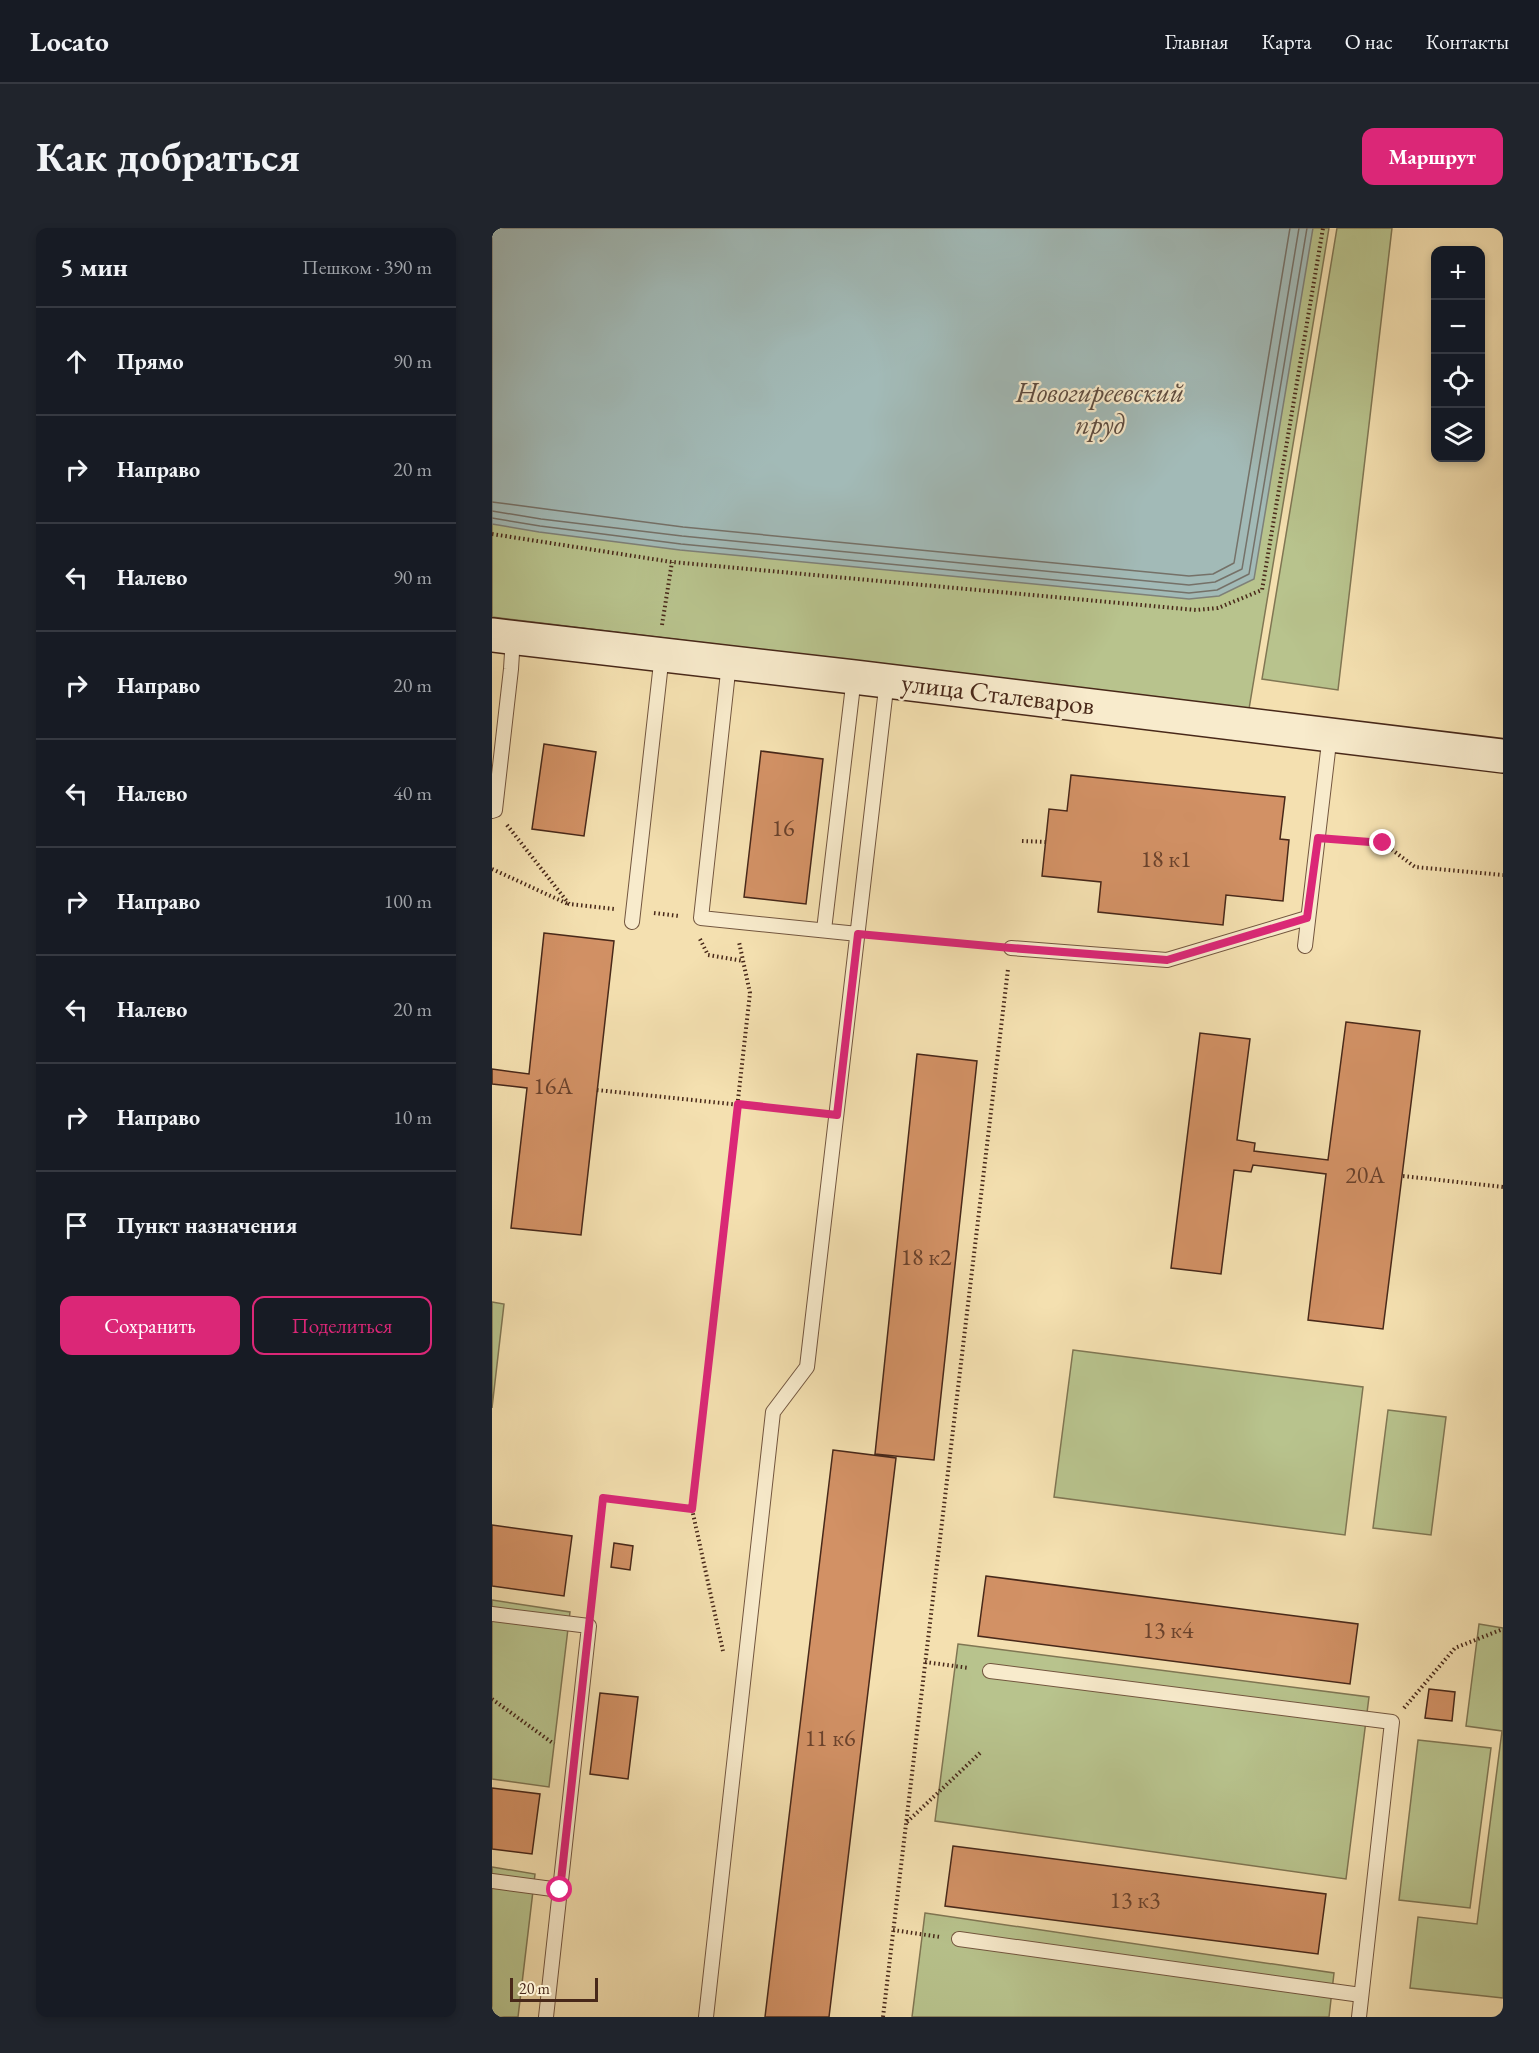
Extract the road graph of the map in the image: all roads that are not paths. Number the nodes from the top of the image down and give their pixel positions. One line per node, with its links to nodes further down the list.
1 (502, 636): 2 (main road, улица Сталеваров); 8 (lane)
2 (662, 640): 3 (main road, улица Сталеваров); 9 (lane)
3 (729, 663): 4 (main road, улица Сталеваров); 11 (lane)
4 (854, 676): 5 (main road, улица Сталеваров); 11 (lane)
5 (887, 680): 6 (main road, улица Сталеваров); 12 (lane)
6 (1330, 734): 7 (main road, улица Сталеваров); 10 (lane)
7 (1503, 756)
8 (493, 810)
9 (633, 916)
10 (1307, 918): 13 (lane); 14 (lane)
11 (824, 930): 12 (lane)
12 (858, 934): 22 (lane)
13 (1305, 946)
14 (1011, 948)
15 (492, 1614): 18 (lane)
16 (990, 1671): 20 (lane)
17 (492, 1881): 18 (lane)
18 (560, 1890): 21 (lane)
19 (959, 1939): 20 (lane)
20 (1361, 1995): 23 (lane)
21 (546, 2017)
22 (706, 2017)
23 (1359, 2017)

